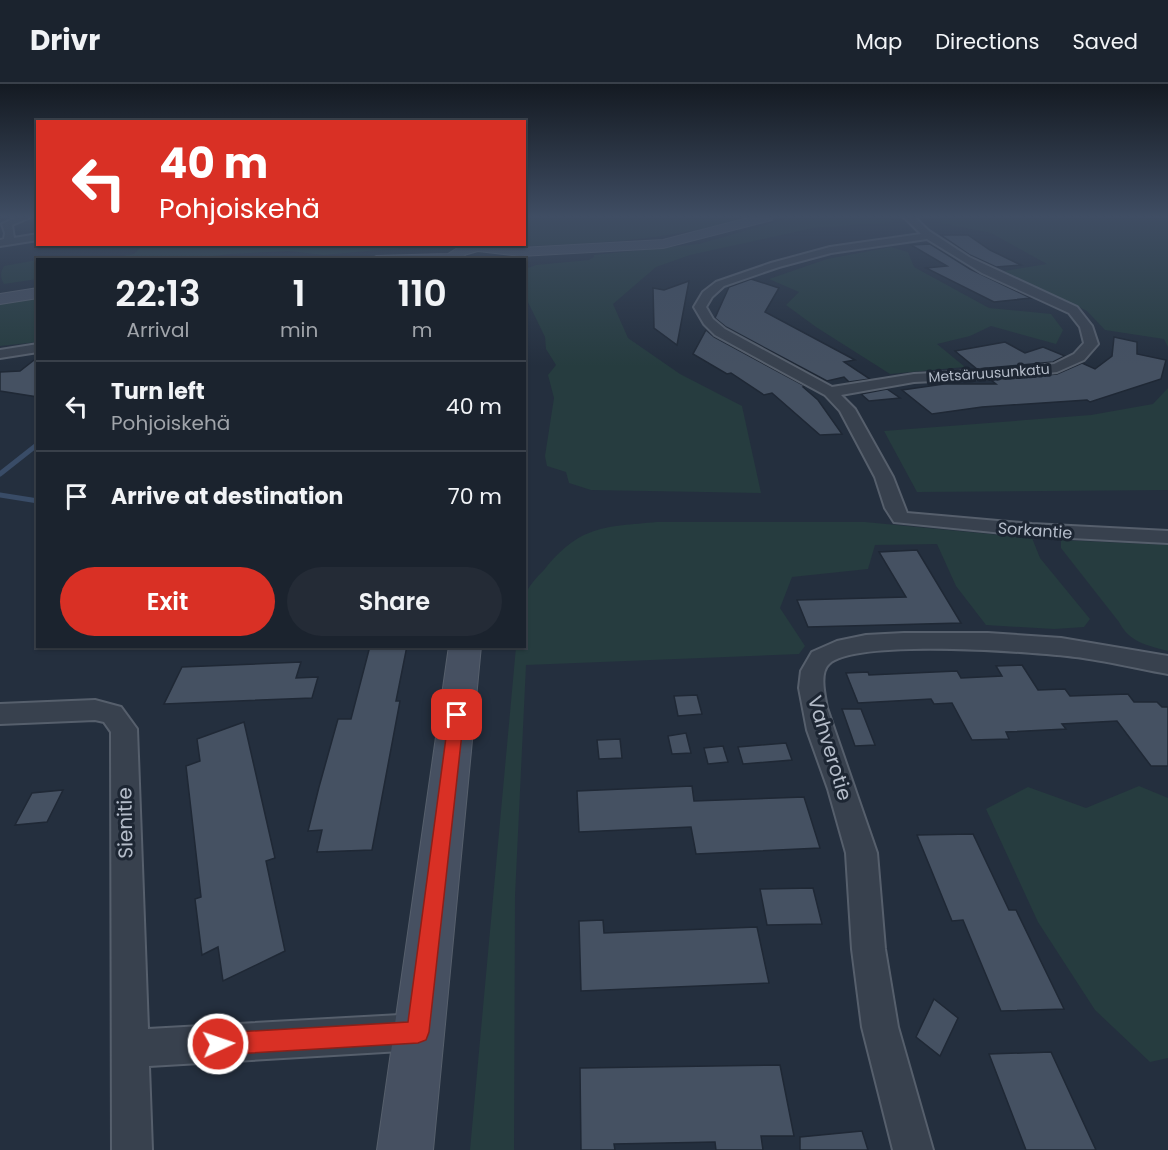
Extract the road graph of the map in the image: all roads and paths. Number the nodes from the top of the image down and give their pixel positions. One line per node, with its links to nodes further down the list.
1 (774, 267): 7 (street)
2 (980, 267): 7 (street, Metsäruusunkatu)
3 (36, 293): 4 (main road)
4 (0, 299)
5 (36, 348): 6 (street)
6 (0, 354)
7 (830, 392): 8 (street, Sorkantie)
8 (1168, 537)
9 (465, 648): 12 (main road)
10 (1168, 665): 16 (street, Vahverotie)
11 (0, 714): 13 (street, Sienitie)
12 (418, 1032): 13 (street); 15 (main road)
13 (129, 1049): 14 (street, Sienitie)
14 (132, 1150)
15 (405, 1150)
16 (913, 1150)

